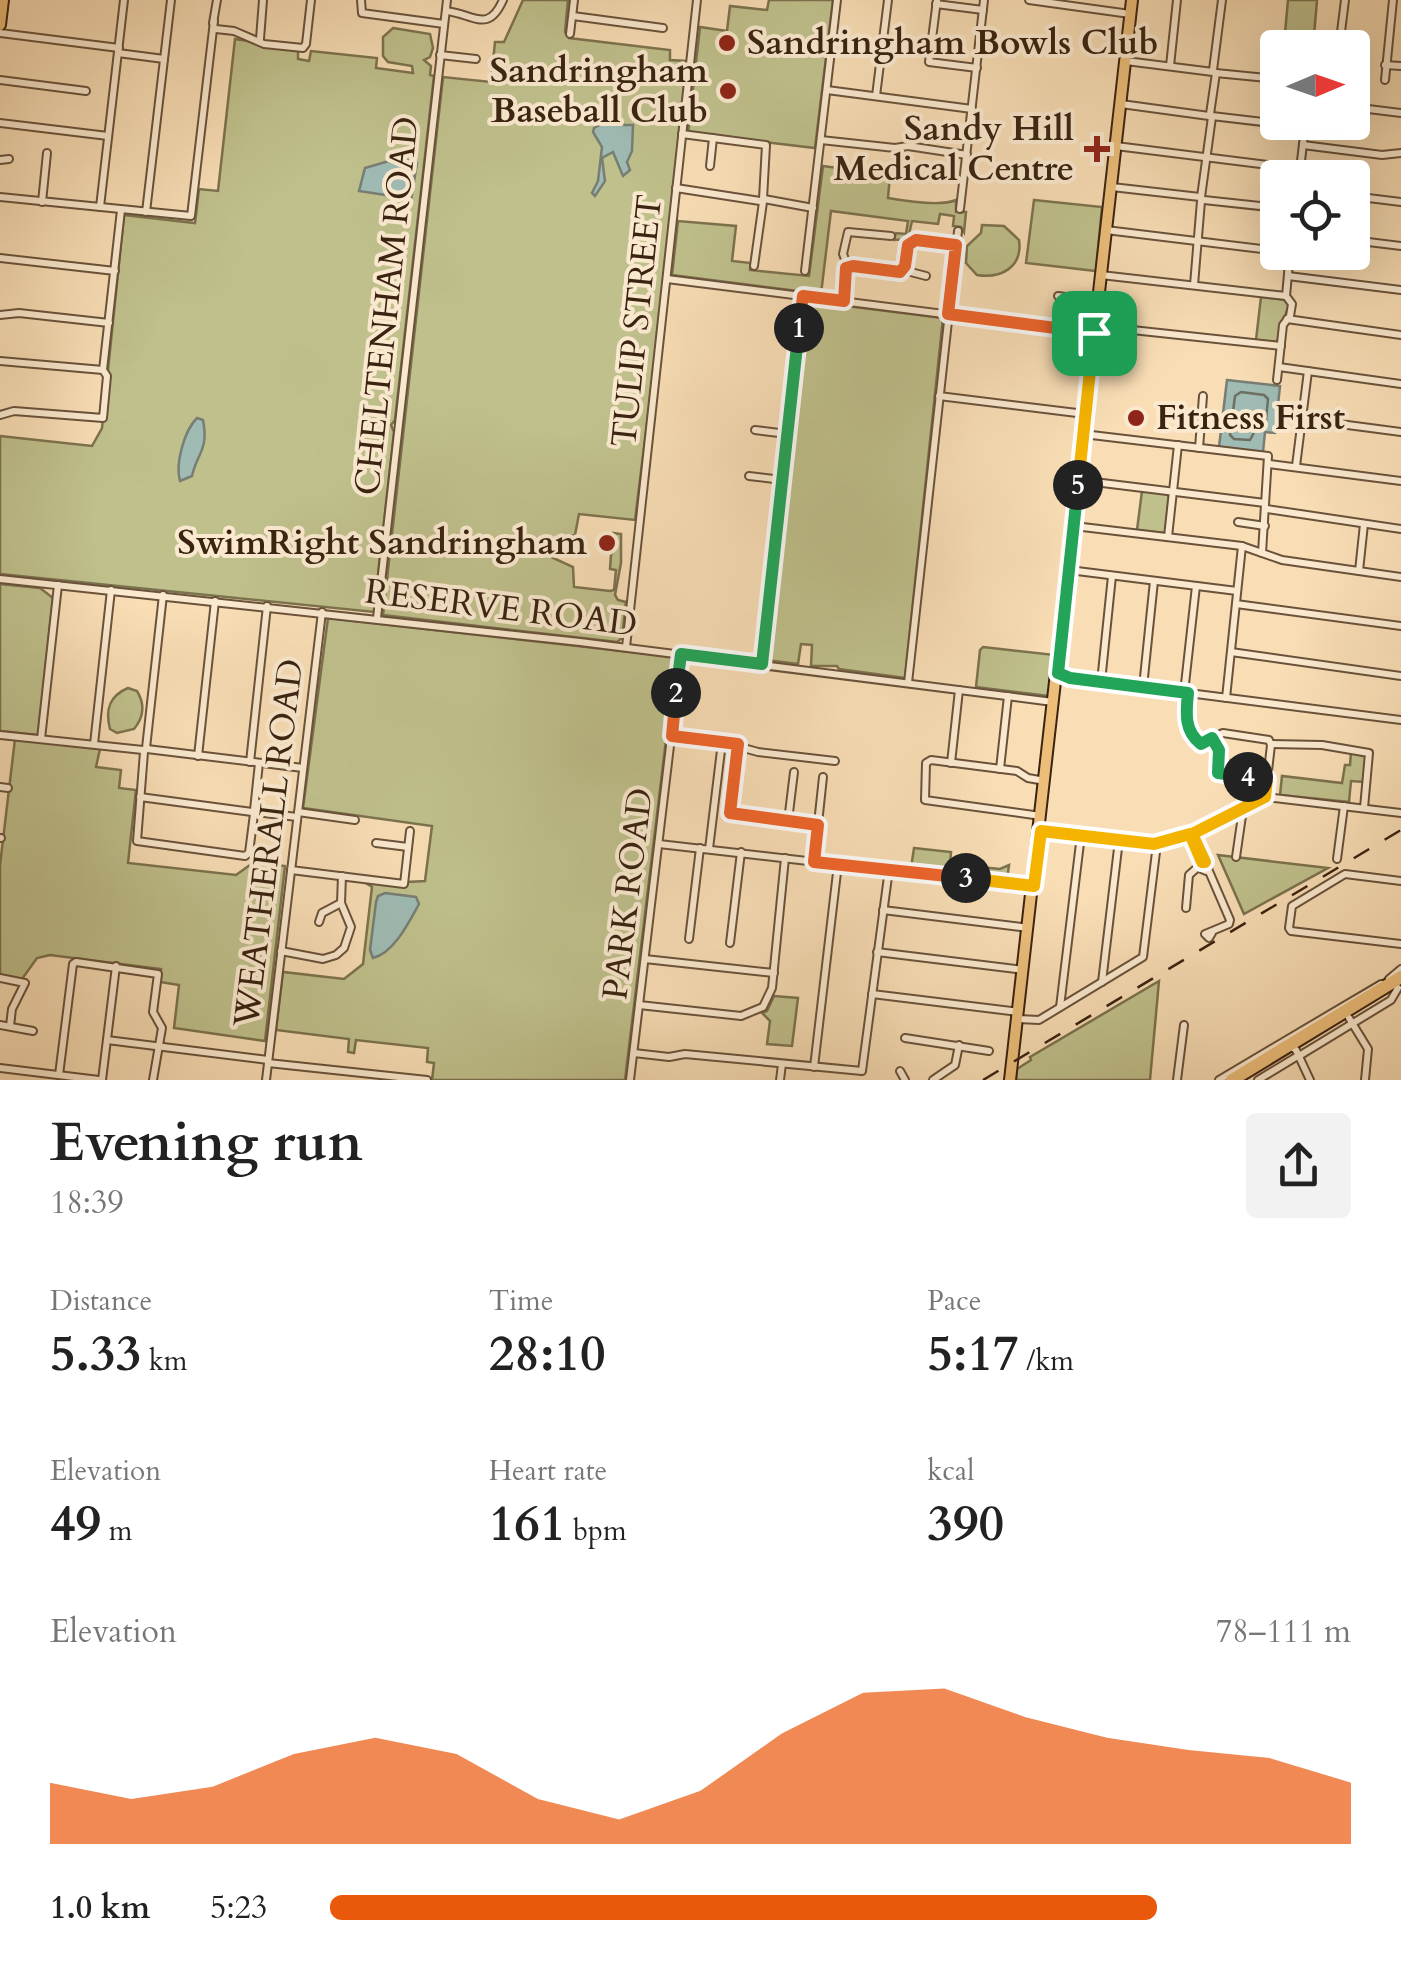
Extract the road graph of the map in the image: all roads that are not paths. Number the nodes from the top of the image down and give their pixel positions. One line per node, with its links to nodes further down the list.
1 (3, 0): 26 (main road)
2 (123, 0): 34 (street)
3 (171, 0): 36 (street)
4 (217, 0): 28 (street)
5 (263, 0): 33 (street)
6 (311, 0): 33 (street)
7 (361, 0): 27 (street)
8 (447, 0): 22 (street, CHELTENHAM ROAD)
9 (504, 0): 22 (street)
10 (574, 0): 25 (street)
11 (697, 0): 56 (street, TULIP STREET)
12 (837, 0): 47 (street)
13 (888, 0): 49 (street)
14 (984, 0): 23 (street)
15 (1029, 0): 24 (street)
16 (1132, 0): 24 (main road)
17 (1177, 0): 40 (street)
18 (1222, 0): 43 (street)
19 (1345, 0): 30 (street)
20 (1393, 0): 39 (street)
21 (936, 2): 23 (street); 42 (street)
22 (446, 10): 27 (street, CHELTENHAM ROAD)
23 (983, 10): 42 (street)
24 (1127, 13): 38 (main road)
25 (572, 16): 29 (street); 32 (street)
26 (0, 24)
27 (444, 24): 35 (street, CHELTENHAM ROAD)
28 (215, 27): 33 (street); 82 (street)
29 (662, 28)
30 (1341, 30)
31 (0, 34): 34 (street)
32 (570, 34)
33 (257, 38)
34 (118, 51): 36 (street); 57 (street)
35 (440, 55): 37 (street); 164 (street, CHELTENHAM ROAD)
36 (164, 58): 82 (street)
37 (476, 59)
38 (1125, 60): 40 (street); 50 (main road)
39 (1385, 65): 41 (street); 46 (street)
40 (1170, 66): 43 (street)
41 (1401, 66)
42 (977, 68): 51 (street)
43 (1215, 72): 44 (street); 54 (street)
44 (1260, 77)
45 (0, 80): 48 (street)
46 (1385, 80)
47 (827, 90): 49 (street); 59 (street)
48 (86, 91)
49 (876, 96): 51 (street)
50 (1120, 104): 54 (street); 61 (main road)
51 (972, 109): 63 (street)
52 (1370, 110): 53 (street)
53 (1401, 114)
54 (1211, 115): 60 (street); 65 (street)
55 (0, 124): 57 (street)
56 (682, 134): 58 (street); 70 (street, TULIP STREET)
57 (108, 136): 79 (street)
58 (713, 138): 67 (street); 74 (street)
59 (821, 139): 63 (street); 78 (street)
60 (1302, 145): 64 (street); 66 (street)
61 (1114, 146): 65 (street); 69 (main road)
62 (48, 154): 75 (street)
63 (967, 154): 80 (street)
64 (1401, 154)
65 (1206, 157): 68 (street); 73 (street)
66 (1300, 160)
67 (710, 166)
68 (1260, 166)
69 (1110, 187): 73 (street); 83 (main road)
70 (676, 189): 74 (street); 101 (street, TULIP STREET)
71 (0, 197): 75 (street)
72 (1370, 198): 76 (street)
73 (1202, 199): 77 (street); 86 (street)
74 (762, 200): 78 (street); 92 (street)
75 (42, 202): 79 (street)
76 (1401, 202)
77 (1260, 206)
78 (813, 207): 97 (street)
79 (100, 208): 81 (street)
80 (960, 209)
81 (122, 210): 82 (street); 96 (street)
82 (146, 213)
83 (1106, 230): 86 (street); 98 (main road)
84 (958, 231): 88 (street)
85 (891, 236): 93 (street)
86 (1198, 242): 90 (street); 102 (street)
87 (1370, 242): 89 (street)
88 (956, 245): 94 (street); 109 (street)
89 (1401, 246)
90 (1260, 249)
91 (0, 258): 96 (street)
92 (754, 266)
93 (848, 267): 94 (street); 107 (street)
94 (903, 270): 99 (street)
95 (1288, 270): 100 (street)
96 (115, 271): 112 (street)
97 (805, 272)
98 (1101, 275): 102 (street); 108 (main road)
99 (926, 276)
100 (1288, 276): 103 (street); 106 (street)
101 (667, 280): 104 (street); 166 (street, TULIP STREET)
102 (1194, 285): 106 (street)
103 (1401, 290)
104 (803, 296): 107 (street); 129 (street)
105 (1058, 296): 108 (street)
106 (1286, 296): 111 (street)
107 (844, 301): 109 (street)
108 (1098, 301): 113 (main road)
109 (948, 314): 113 (street); 122 (street)
110 (0, 315): 112 (street)
111 (1291, 319): 114 (street); 115 (street)
112 (109, 324): 118 (street)
113 (1095, 329): 115 (street); 124 (main road)
114 (1401, 335)
115 (1281, 346): 117 (street)
116 (0, 361): 118 (street)
117 (1278, 367): 119 (street); 120 (street)
118 (103, 370): 125 (street)
119 (1308, 371): 121 (street); 126 (street)
120 (1277, 380)
121 (1401, 384)
122 (939, 396): 124 (street); 173 (street)
123 (1203, 396): 132 (street)
124 (1086, 414): 130 (main road)
125 (0, 415)
126 (1302, 419): 128 (street); 134 (street)
127 (755, 430): 129 (street)
128 (1401, 432)
129 (787, 434): 136 (street)
130 (1083, 434): 131 (street); 137 (main road)
131 (1178, 445): 132 (street); 139 (street)
132 (1199, 448): 133 (street)
133 (1269, 461): 134 (street); 140 (street)
134 (1296, 466): 138 (street)
135 (749, 476): 136 (street)
136 (782, 480): 169 (street)
137 (1078, 480): 139 (street); 143 (main road)
138 (1401, 480)
139 (1173, 491): 140 (street); 146 (street)
140 (1268, 507): 142 (street); 144 (street)
141 (1238, 522): 144 (street)
142 (1364, 524): 145 (street); 150 (street)
143 (1074, 526): 146 (street); 149 (main road)
144 (1266, 526): 148 (street)
145 (1401, 529)
146 (1168, 537): 147 (street)
147 (1242, 546): 148 (street); 158 (street)
148 (1262, 553): 150 (street)
149 (1069, 570): 151 (street); 170 (main road)
150 (1359, 571): 152 (street)
151 (1112, 576): 154 (street); 172 (street)
152 (1401, 577)
153 (0, 579): 155 (street, RESERVE ROAD)
154 (1154, 581): 156 (street); 174 (street)
155 (58, 584): 157 (street, RESERVE ROAD); 184 (street)
156 (1196, 586): 158 (street); 176 (street)
157 (111, 590): 159 (street, RESERVE ROAD); 186 (street)
158 (1237, 590): 161 (street)
159 (163, 596): 160 (street, RESERVE ROAD); 189 (street)
160 (215, 601): 162 (street, RESERVE ROAD); 190 (street)
161 (1236, 604): 165 (street); 167 (street)
162 (267, 606): 163 (street, RESERVE ROAD); 192 (street)
163 (322, 612): 164 (street, RESERVE ROAD); 195 (street, WEATHERALL ROAD)
164 (378, 618): 166 (street, RESERVE ROAD)
165 (1401, 626)
166 (626, 647): 168 (street, RESERVE ROAD)
167 (1230, 652): 171 (street); 178 (street)
168 (681, 654): 169 (street, RESERVE ROAD); 182 (street, PARK ROAD)
169 (762, 664): 173 (street, RESERVE ROAD)
170 (1057, 676): 172 (street); 179 (main road)
171 (1401, 676)
172 (1100, 682): 174 (street)
173 (908, 683): 175 (street, RESERVE ROAD)
174 (1142, 687): 176 (street)
175 (959, 690): 177 (street, RESERVE ROAD); 194 (street)
176 (1186, 693): 178 (street); 183 (street)
177 (1008, 696): 179 (street, RESERVE ROAD); 196 (street)
178 (1226, 698): 180 (street)
179 (1054, 702): 200 (main road)
180 (1401, 720)
181 (0, 735): 184 (street)
182 (672, 736): 185 (street); 219 (street, PARK ROAD)
183 (1212, 738): 188 (street); 199 (street)
184 (42, 739): 186 (street)
185 (722, 742): 187 (street); 222 (street)
186 (94, 744): 189 (street)
187 (738, 744): 191 (street); 211 (street)
188 (1270, 744): 199 (street); 204 (street)
189 (145, 750): 190 (street); 201 (street)
190 (198, 756): 192 (street)
191 (835, 761)
192 (250, 762): 193 (street)
193 (259, 763): 195 (street); 205 (street)
194 (951, 763): 196 (street); 209 (street)
195 (303, 768): 208 (street, WEATHERALL ROAD)
196 (1000, 769): 200 (street)
197 (794, 772): 211 (street)
198 (823, 776): 212 (street)
199 (1267, 779): 202 (street)
200 (1046, 781): 209 (main road)
201 (140, 797): 205 (street); 205 (street)
202 (1265, 797): 203 (street); 206 (street)
203 (1344, 806): 204 (street); 226 (street)
204 (1364, 808): 207 (street)
205 (254, 812): 208 (street)
206 (1241, 813): 216 (street); 224 (street)
207 (1401, 813)
208 (297, 814): 210 (street); 231 (street, WEATHERALL ROAD)
209 (1042, 816): 214 (main road)
210 (355, 820)
211 (788, 821): 212 (street)
212 (818, 825): 227 (street)
213 (410, 831): 221 (street)
214 (1041, 831): 215 (street); 234 (main road)
215 (1081, 836): 217 (street); 255 (street)
216 (1193, 838): 220 (street); 229 (street)
217 (1119, 840): 220 (street); 251 (street)
218 (376, 843): 221 (street)
219 (658, 844): 222 (street); 246 (street, PARK ROAD)
220 (1157, 844): 251 (street)
221 (408, 847): 232 (street)
222 (705, 848): 223 (street); 241 (street)
223 (741, 852): 225 (street); 242 (street)
224 (1236, 857)
225 (785, 858): 227 (street); 249 (street)
226 (1338, 859)
227 (814, 862): 228 (street)
228 (838, 864): 230 (street); 272 (street)
229 (1204, 865): 236 (street); 240 (street)
230 (888, 869): 234 (street); 237 (street)
231 (291, 870): 232 (street); 244 (street, WEATHERALL ROAD)
232 (342, 876): 235 (street)
233 (1401, 881): 243 (street)
234 (1034, 886): 239 (main road)
235 (340, 902): 238 (street); 244 (street)
236 (1186, 908)
237 (882, 910): 239 (street); 245 (street)
238 (318, 922)
239 (1029, 928): 248 (main road)
240 (1212, 934)
241 (690, 939)
242 (730, 943)
243 (1401, 944)
244 (281, 951): 269 (street, WEATHERALL ROAD)
245 (877, 952): 248 (street); 253 (street)
246 (645, 959): 249 (street); 254 (street, PARK ROAD)
247 (116, 966): 263 (street); 265 (street); 274 (street)
248 (1024, 970): 256 (main road)
249 (774, 973): 254 (street)
250 (0, 978): 260 (street)
251 (1102, 982): 255 (street)
252 (1396, 982): 257 (highway); 266 (highway)
253 (872, 994): 256 (street); 272 (street)
254 (640, 1005): 268 (street, PARK ROAD)
255 (1060, 1008): 256 (street)
256 (1019, 1015): 285 (main road)
257 (1350, 1021): 266 (highway); 292 (street)
258 (0, 1024): 260 (street)
259 (1184, 1025): 286 (street)
260 (10, 1026): 261 (street)
261 (33, 1032)
262 (905, 1038): 264 (street)
263 (107, 1040): 265 (street); 277 (street)
264 (958, 1045): 267 (street); 284 (street)
265 (159, 1047): 269 (street); 278 (street)
266 (1292, 1049): 287 (street); 288 (highway); 289 (highway); 290 (street); 291 (street)
267 (989, 1051)
268 (634, 1053): 270 (street); 281 (street, PARK ROAD)
269 (268, 1062): 279 (street, WEATHERALL ROAD); 280 (street)
270 (782, 1064): 272 (street); 282 (street)
271 (0, 1068): 275 (street)
272 (814, 1068)
273 (900, 1072): 283 (street)
274 (59, 1075): 275 (street); 276 (street)
275 (40, 1076)
276 (86, 1079): 277 (street)
277 (100, 1080)
278 (153, 1080)
279 (266, 1080)
280 (427, 1080)
281 (630, 1080)
282 (780, 1080)
283 (905, 1080)
284 (933, 1080)
285 (1010, 1080)
286 (1177, 1080)
287 (1220, 1080)
288 (1232, 1080)
289 (1247, 1080)
290 (1258, 1080)
291 (1310, 1080)
292 (1365, 1080)

